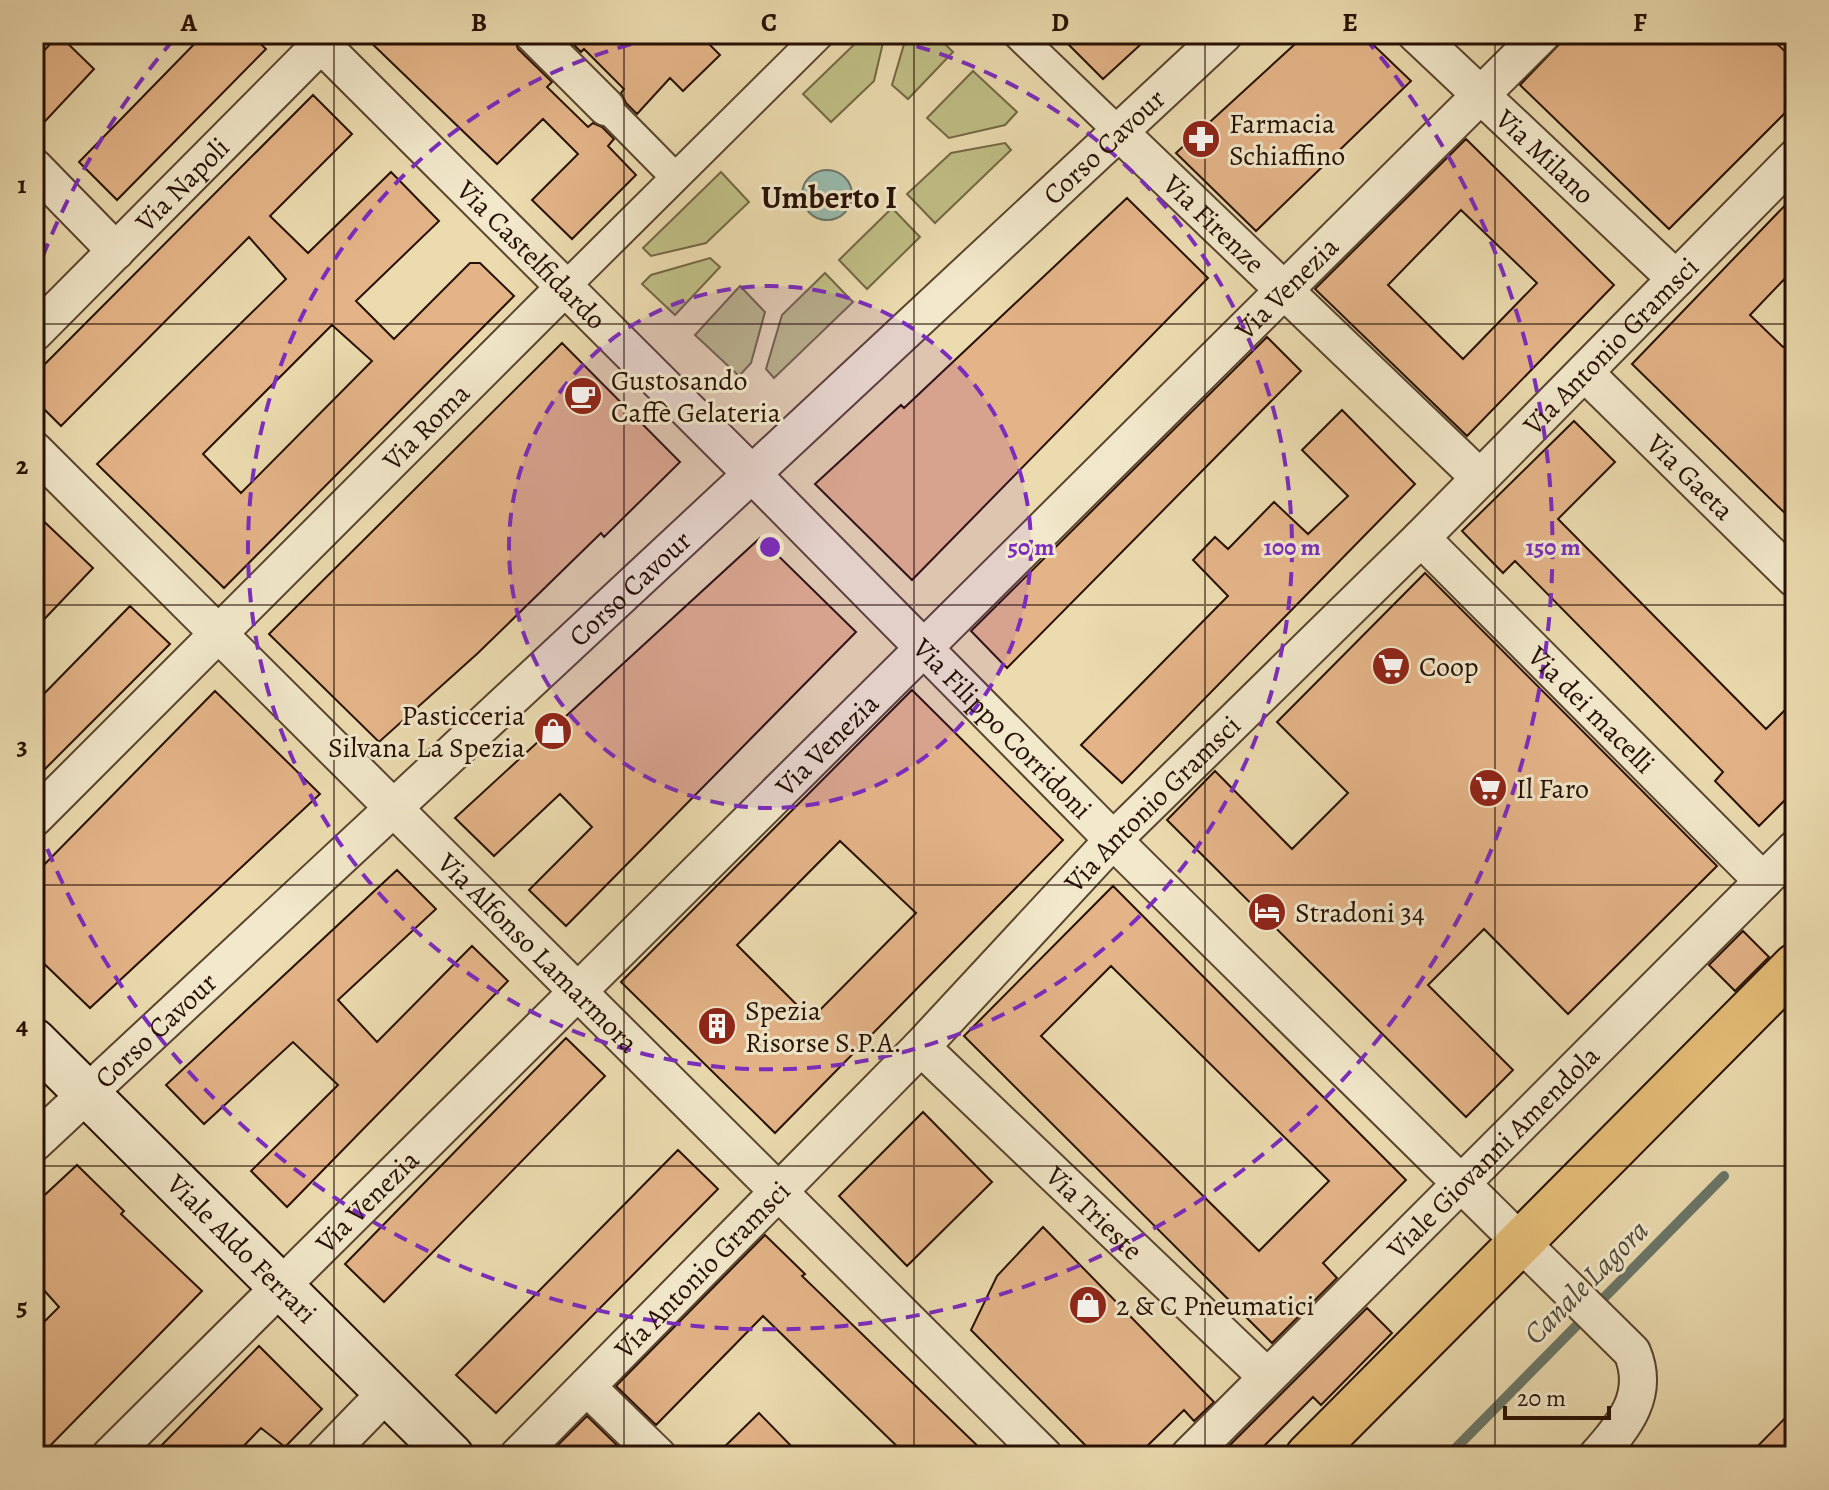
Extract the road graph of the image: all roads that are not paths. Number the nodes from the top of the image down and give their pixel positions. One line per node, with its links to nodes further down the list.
1 (533, 34): 9 (street)
2 (1017, 34): 10 (street, Via Firenze)
3 (1224, 34): 10 (street, Corso Cavour)
4 (1416, 34): 8 (street, Via Milano)
5 (1542, 34): 8 (street, Via Venezia)
6 (814, 36): 13 (street, Via Roma)
7 (321, 37): 14 (street, Via Napoli); 16 (street, Via Castelfidardo)
8 (1481, 95): 15 (street, Via Milano); 17 (street, Via Venezia)
9 (606, 107): 13 (street)
10 (1119, 132): 17 (street, Via Firenze); 21 (street, Corso Cavour)
11 (1795, 158): 15 (street, Via Antonio Gramsci)
12 (34, 167): 14 (street)
13 (675, 177): 16 (street, Via Roma)
14 (116, 251): 18 (street, Via Napoli)
15 (1676, 279): 19 (street, Via Antonio Gramsci)
16 (565, 287): 21 (street, Via Castelfidardo); 25 (street, Via Roma)
17 (1285, 290): 22 (street, Via Firenze); 26 (street, Via Venezia)
18 (34, 333)
19 (1585, 373): 22 (street, Via Antonio Gramsci); 24 (street, Via Gaeta)
20 (34, 450): 25 (street, Via Alfonso Lamarmora)
21 (752, 474): 26 (street, Via Filippo Corridoni); 27 (street, Corso Cavour)
22 (1480, 478): 23 (street, Via Antonio Gramsci)
23 (1421, 538): 29 (street, Via Antonio Gramsci); 31 (street, Via dei macelli)
24 (1795, 579)
25 (219, 633): 27 (street, Via Alfonso Lamarmora); 28 (street, Via Roma)
26 (925, 647): 29 (street, Via Filippo Corridoni); 33 (street, Via Venezia)
27 (393, 808): 33 (street, Via Alfonso Lamarmora); 36 (street, Corso Cavour)
28 (34, 818)
29 (1113, 840): 35 (street, Via Antonio Gramsci); 38 (street, Via Filippo Corridoni)
30 (1795, 849): 31 (street, Viale Giovanni Amendola)
31 (1763, 881): 38 (street, Viale Giovanni Amendola)
32 (1795, 966): 40 (main road)
33 (578, 991): 39 (street, Via Alfonso Lamarmora); 41 (street, Via Venezia)
34 (34, 1041): 36 (main road, Viale Aldo Ferrari)
35 (921, 1047): 39 (street, Via Antonio Gramsci); 42 (street, Via Trieste)
36 (86, 1094): 37 (street, Corso Cavour); 41 (main road, Viale Aldo Ferrari)
37 (34, 1143)
38 (1461, 1180): 40 (street, Via Filippo Corridoni); 42 (street, Viale Giovanni Amendola)
39 (779, 1191): 43 (street, Via Antonio Gramsci); 51 (street, Via Alfonso Lamarmora)
40 (1521, 1241): 53 (main road); 54 (street, Via Filippo Corridoni)
41 (281, 1287): 44 (main road, Viale Aldo Ferrari); 46 (street, Via Venezia)
42 (1267, 1377): 52 (street, Viale Giovanni Amendola)
43 (587, 1387): 49 (street, Via Antonio Gramsci); 50 (street)
44 (387, 1392): 45 (street); 48 (main road, Viale Aldo Ferrari)
45 (336, 1445): 47 (street)
46 (110, 1456)
47 (303, 1456)
48 (451, 1456)
49 (518, 1456)
50 (658, 1456)
51 (1044, 1456)
52 (1189, 1456)
53 (1308, 1456)
54 (1597, 1456)

